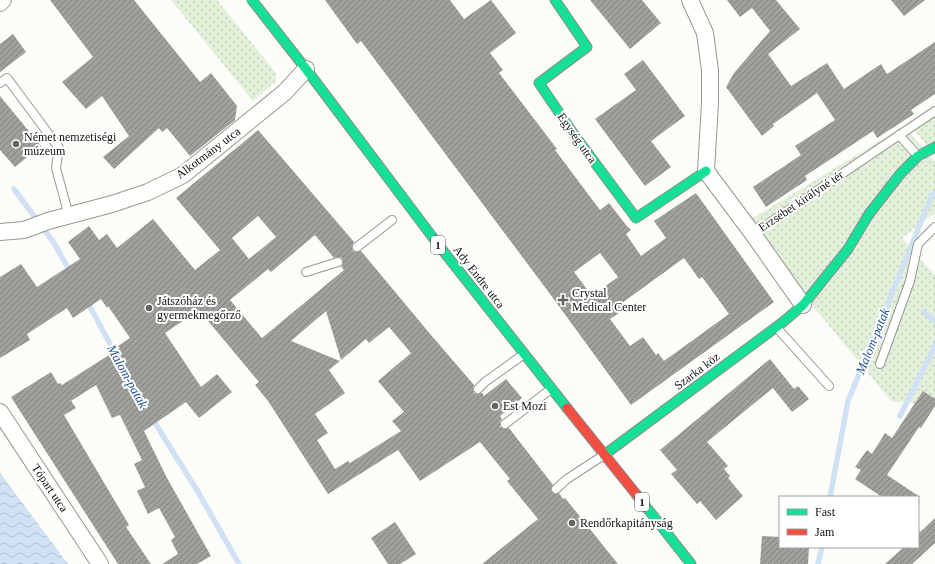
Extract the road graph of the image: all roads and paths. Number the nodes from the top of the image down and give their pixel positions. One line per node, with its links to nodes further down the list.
1 (3, 0): 5 (street)
2 (252, 0): 6 (street, Ady Endre utca / 1)
3 (556, 0): 12 (street, Egység utca)
4 (690, 0): 12 (street)
5 (0, 2)
6 (306, 69): 13 (street, Alkotmány utca); 23 (street, Ady Endre utca / 1)
7 (0, 83): 13 (lane)
8 (935, 111): 9 (lane, Erzsébet királyné tér)
9 (899, 135): 11 (lane); 17 (lane, Erzsébet királyné tér)
10 (935, 147): 11 (street)
11 (918, 156): 21 (street)
12 (706, 171): 17 (street)
13 (69, 216): 16 (street, Alkotmány utca)
14 (392, 220): 18 (lane)
15 (935, 227): 24 (lane)
16 (0, 232)
17 (753, 234): 21 (street, Erzsébet királyné tér)
18 (357, 247)
19 (338, 262): 20 (lane)
20 (306, 272)
21 (803, 305): 22 (street, Szarka köz)
22 (776, 327): 25 (lane); 30 (street, Szarka köz)
23 (525, 354): 26 (street, Ady Endre utca / 1); 27 (lane)
24 (880, 364)
25 (829, 386)
26 (552, 388): 29 (lane); 30 (street, Ady Endre utca / 1)
27 (478, 389)
28 (0, 412): 32 (street, Tópart utca)
29 (505, 424)
30 (604, 455): 31 (lane); 33 (street, Ady Endre utca / 1)
31 (556, 489)
32 (100, 564)
33 (691, 564)

